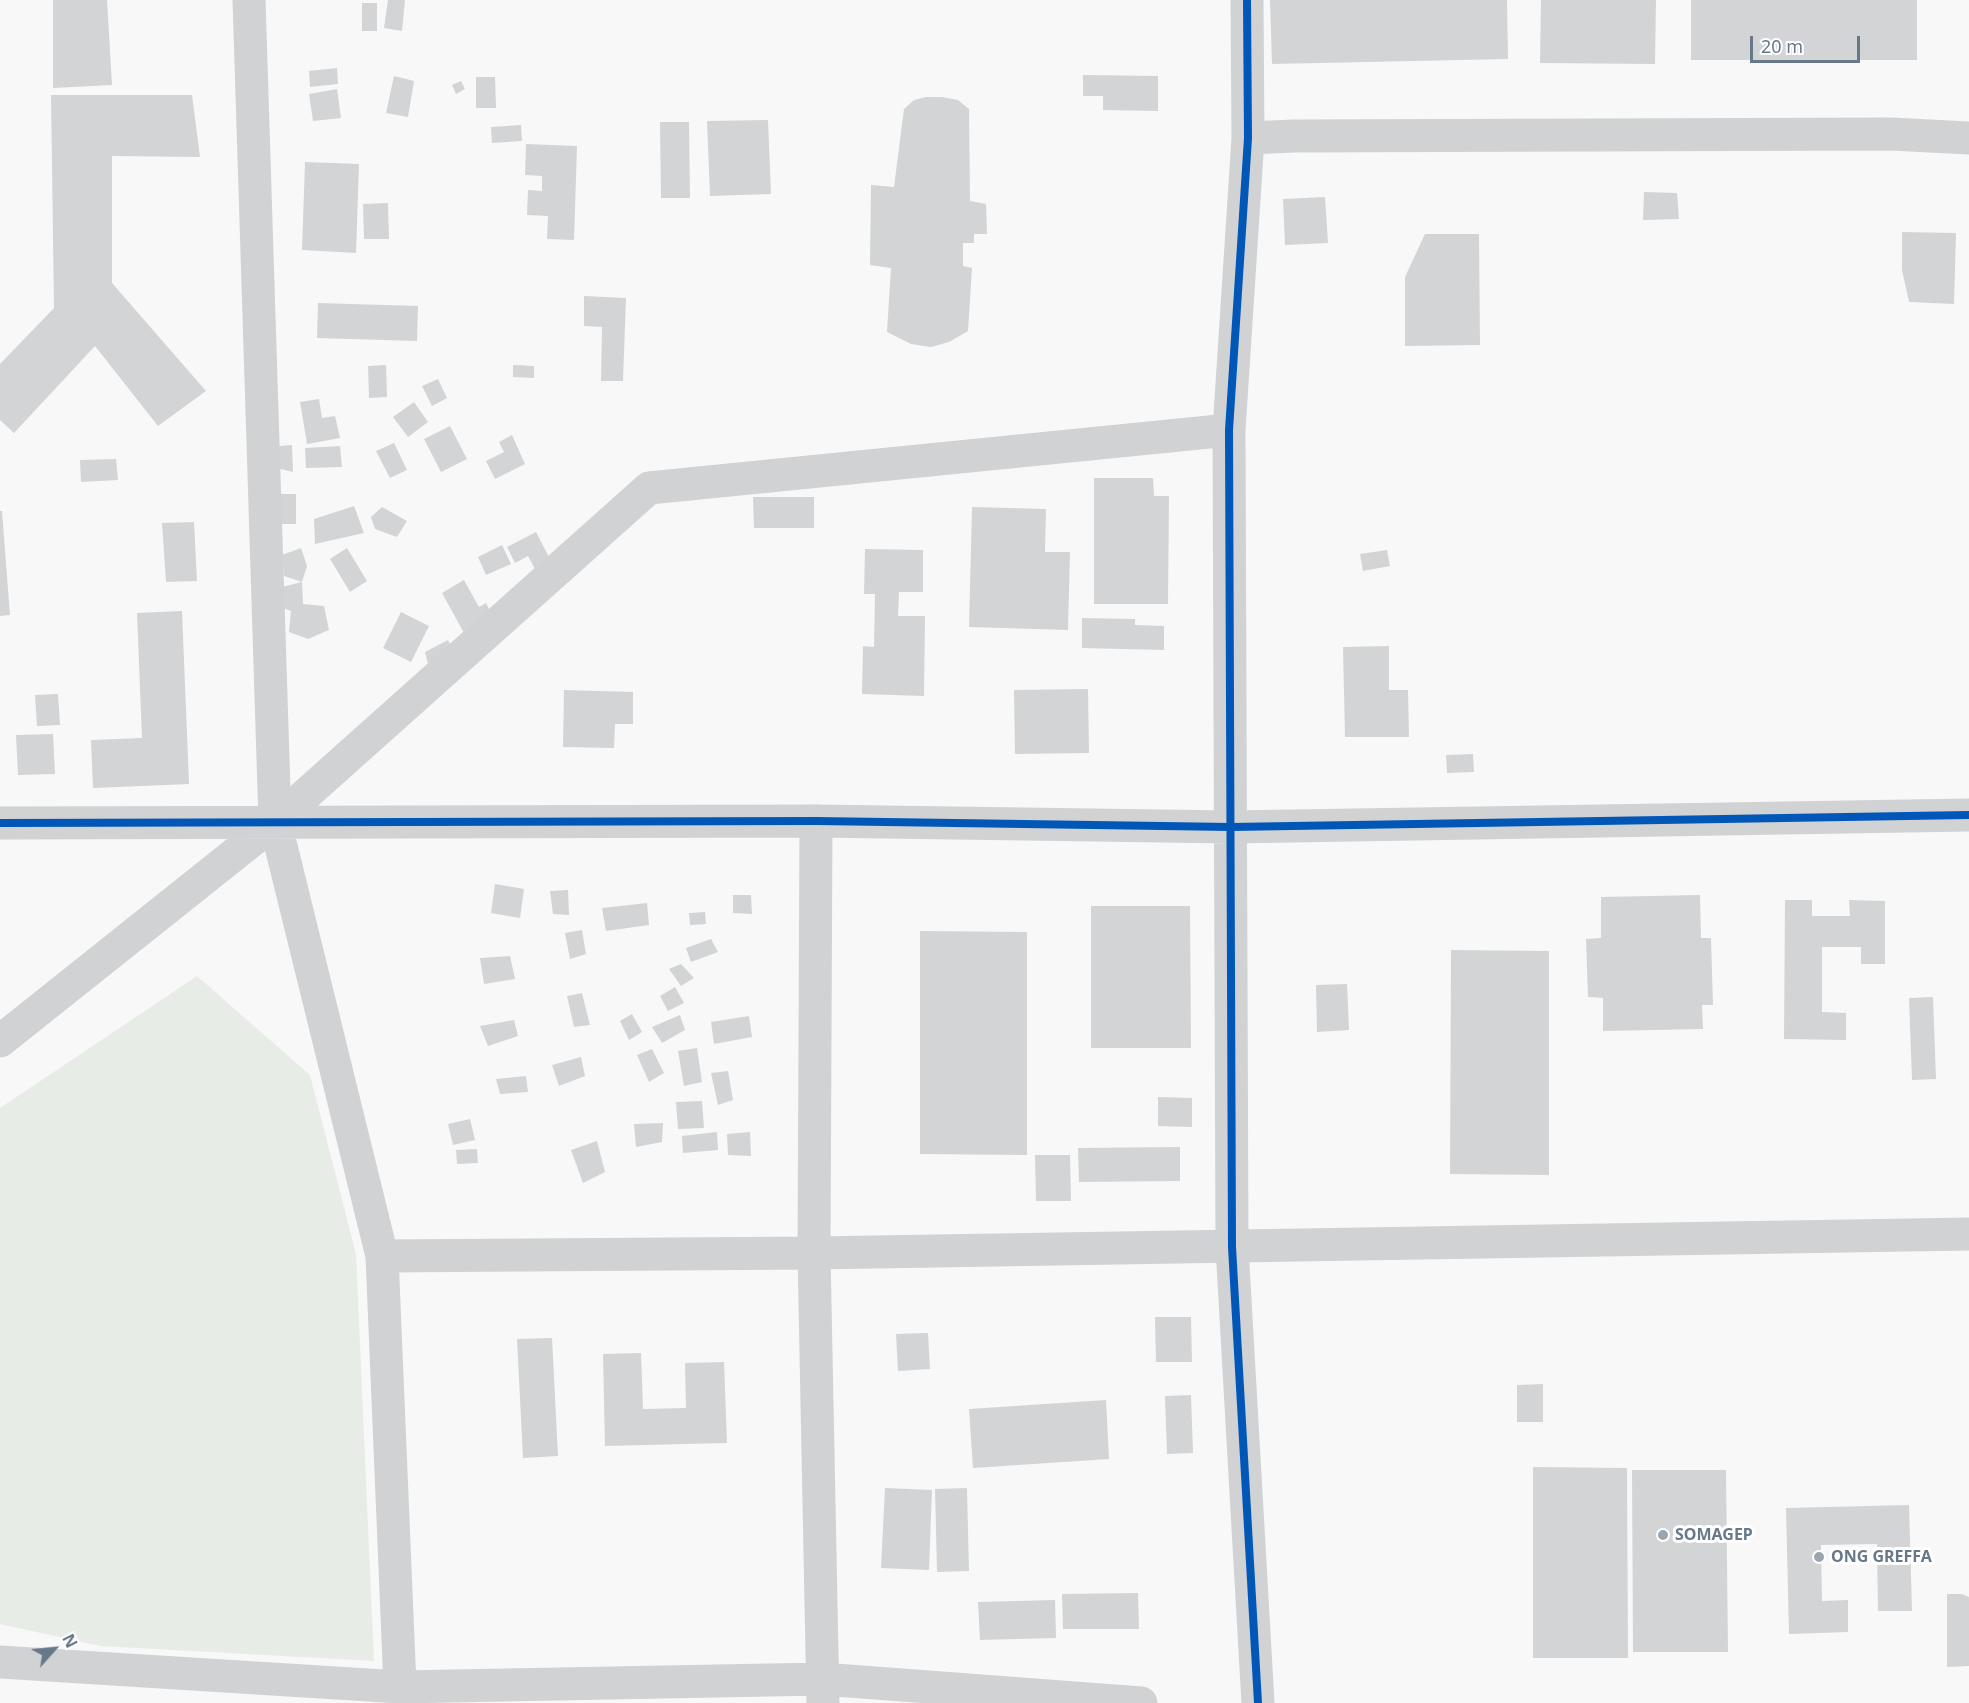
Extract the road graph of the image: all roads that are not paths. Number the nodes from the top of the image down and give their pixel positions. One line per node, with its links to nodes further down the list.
1 (249, 0): 8 (street)
2 (1247, 0): 3 (street)
3 (1248, 138): 4 (street); 5 (street)
4 (1969, 138)
5 (1229, 430): 8 (street); 10 (street)
6 (1969, 815): 10 (street)
7 (816, 821): 8 (street); 10 (street); 14 (street)
8 (275, 822): 9 (street); 11 (street); 15 (street)
9 (0, 823)
10 (1231, 827): 13 (street)
11 (0, 1041)
12 (1969, 1234): 13 (street)
13 (1232, 1247): 14 (street); 21 (street)
14 (814, 1252): 15 (street); 18 (street)
15 (382, 1256): 17 (street)
16 (0, 1662): 19 (street)
17 (400, 1687): 18 (street); 19 (street)
18 (823, 1691): 20 (street)
19 (335, 1693)
20 (1142, 1703)
21 (1258, 1703)

